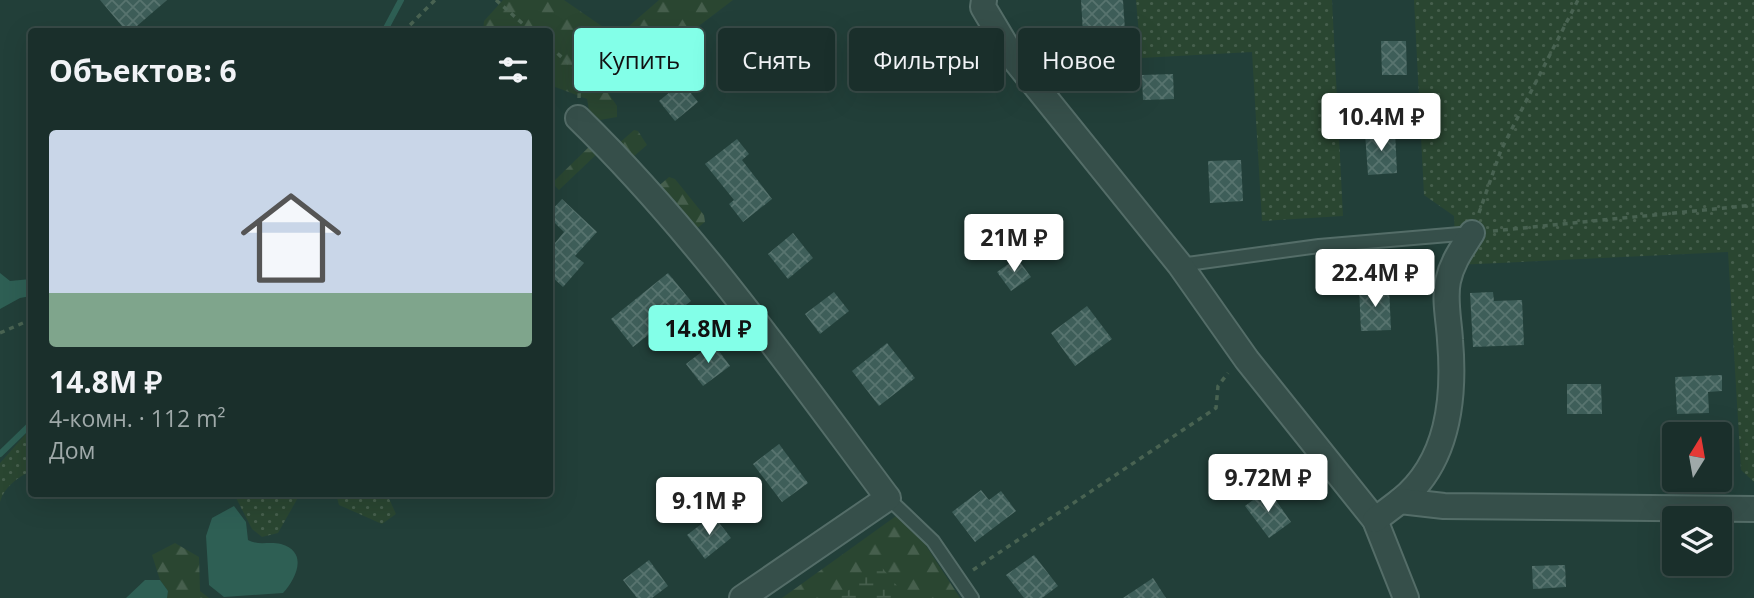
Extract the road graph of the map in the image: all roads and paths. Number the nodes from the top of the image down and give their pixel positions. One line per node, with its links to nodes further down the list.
1 (435, 0): 5 (path)
2 (496, 0): 6 (path)
3 (984, 0): 11 (street)
4 (1578, 0): 10 (path)
5 (406, 28)
6 (528, 28)
7 (553, 50): 8 (path)
8 (578, 118): 15 (street)
9 (1754, 205): 10 (path)
10 (1472, 233): 11 (lane); 16 (street)
11 (1180, 265): 14 (street)
12 (28, 321): 13 (path)
13 (0, 333)
14 (1247, 360): 18 (street); 19 (path)
15 (888, 498): 19 (lane); 20 (street)
16 (1400, 501): 17 (street); 18 (street)
17 (1754, 509)
18 (1375, 520): 22 (street)
19 (960, 580): 21 (lane)
20 (742, 598)
21 (972, 598)
22 (1406, 598)

